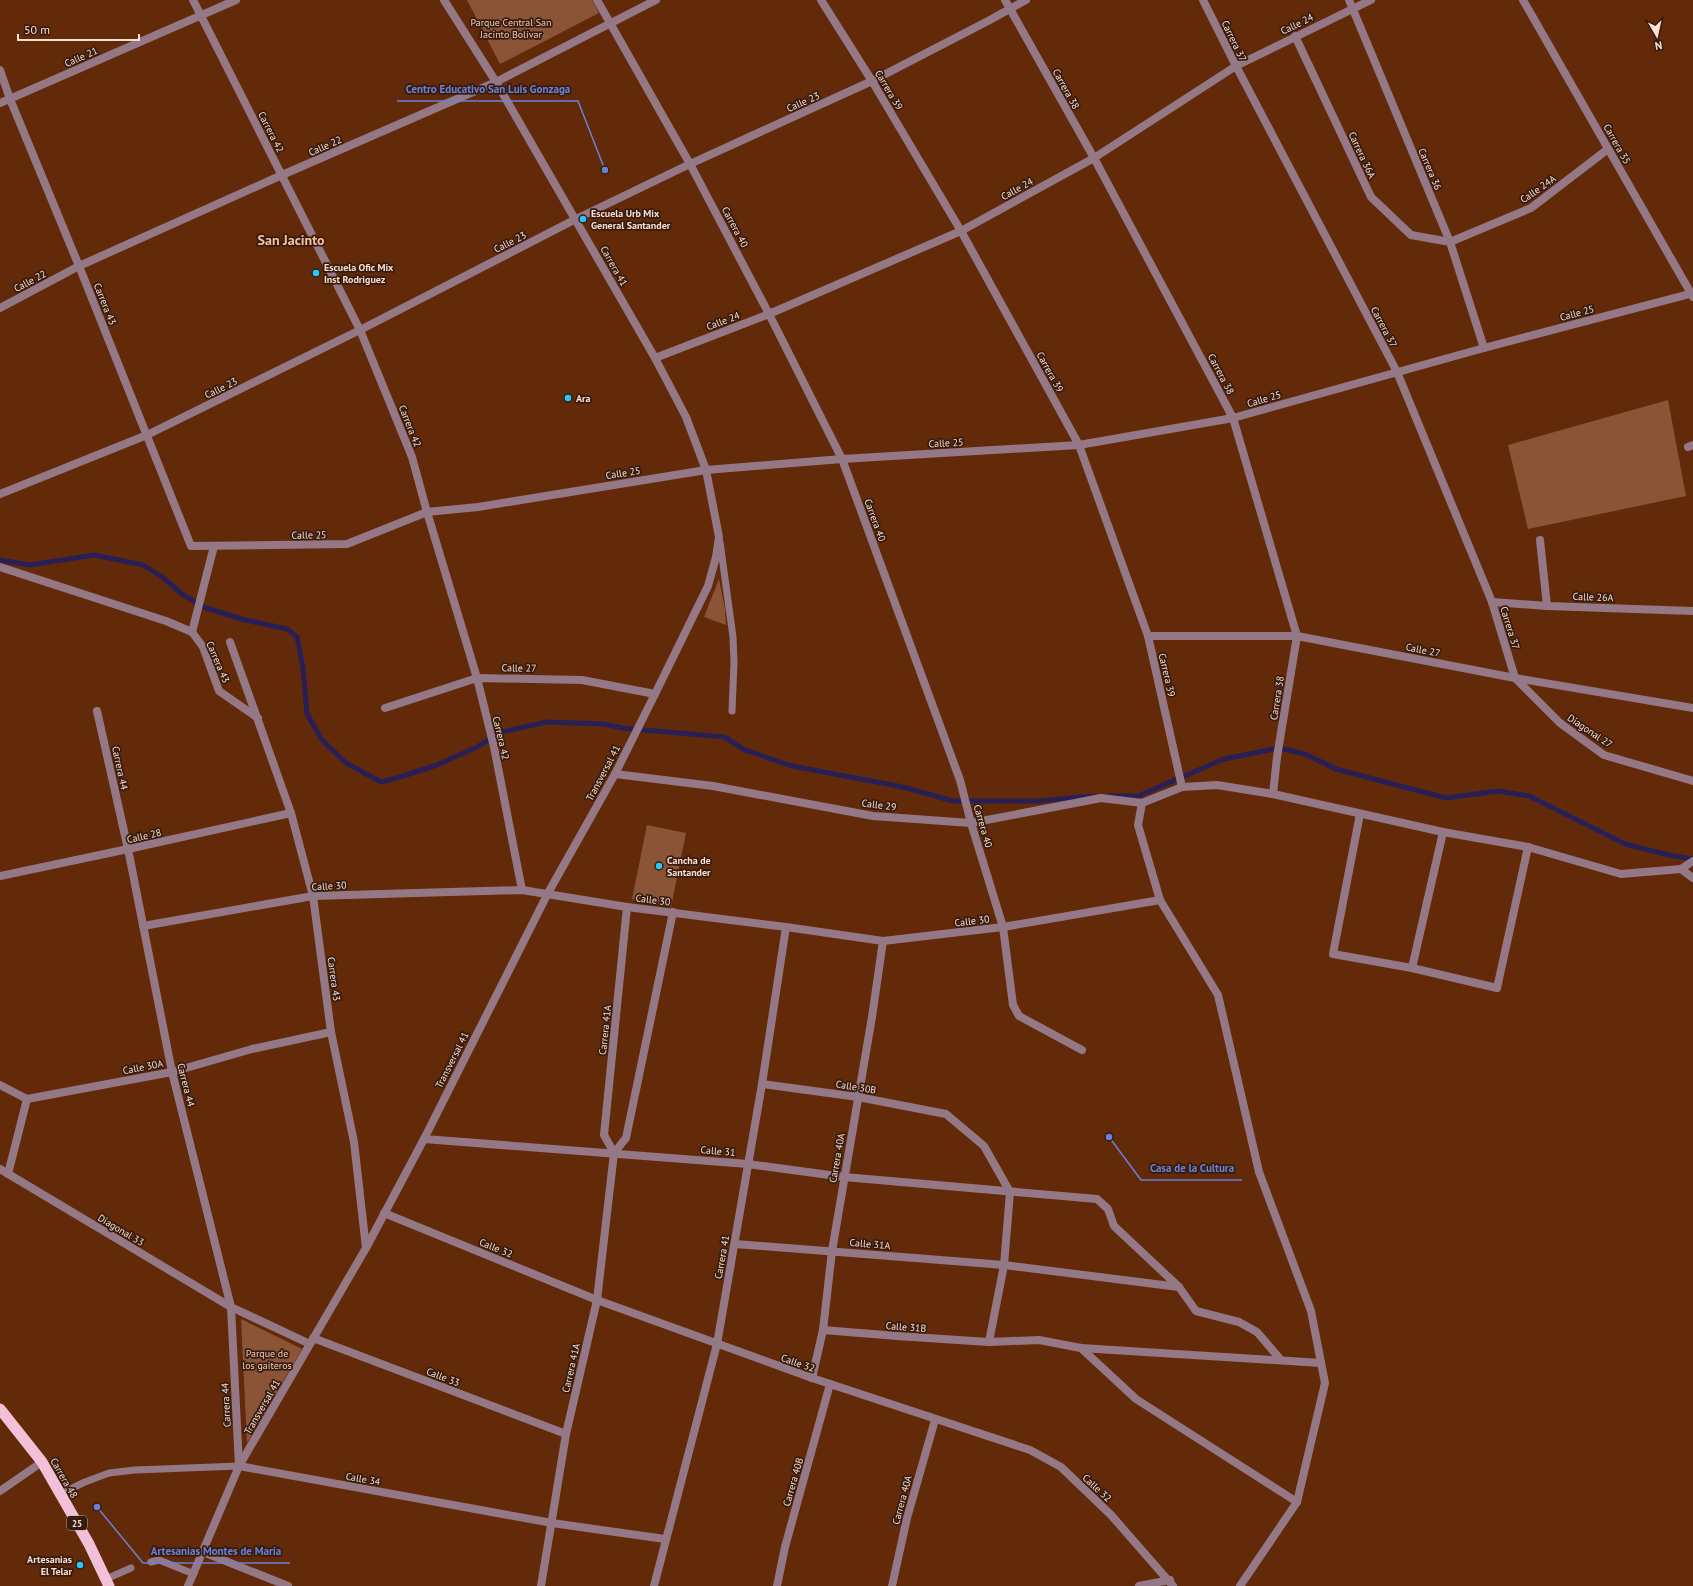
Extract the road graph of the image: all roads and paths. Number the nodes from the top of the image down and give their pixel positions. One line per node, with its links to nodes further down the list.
1 (193, 0): 15 (street, Carrera 42)
2 (236, 0): 15 (street, Calle 21)
3 (444, 0): 21 (street, Carrera 41)
4 (597, 0): 16 (street, Carrera 40)
5 (656, 0): 16 (street, Calle 22)
6 (821, 0): 20 (street, Carrera 39)
7 (1005, 0): 13 (street, Carrera 38)
8 (1026, 0): 13 (street, Calle 23)
9 (1203, 0): 18 (street, Carrera 37)
10 (1349, 0): 14 (street, Carrera 36)
11 (1371, 0): 14 (street, Calle 24)
12 (1523, 0): 24 (street, Carrera 35)
13 (1010, 9): 20 (street, Calle 23); 25 (street, Carrera 38)
14 (1353, 9): 17 (street, Calle 24); 30 (street, Carrera 36)
15 (201, 16): 22 (street, Calle 21); 27 (street, Carrera 42)
16 (610, 23): 21 (street, Calle 22); 26 (street, Carrera 40)
17 (1295, 36): 18 (street, Calle 24); 30 (street, Carrera 36A)
18 (1236, 66): 25 (street, Calle 24); 38 (street, Carrera 37)
19 (0, 70): 22 (street, Carrera 43)
20 (872, 81): 26 (street, Calle 23); 29 (street, Carrera 39)
21 (496, 82): 27 (street, Calle 22); 28 (street, Carrera 41)
22 (10, 99): 23 (street, Calle 21); 31 (street, Carrera 43)
23 (0, 103)
24 (1608, 149): 30 (street, Calle 24A); 32 (street, Carrera 35)
25 (1094, 158): 29 (street, Calle 24); 39 (street, Carrera 38)
26 (690, 164): 28 (street, Calle 23); 34 (street, Carrera 40)
27 (282, 175): 31 (street, Calle 22); 35 (street, Carrera 42)
28 (576, 219): 35 (street, Calle 23); 37 (street, Carrera 41)
29 (961, 231): 34 (street, Calle 24); 41 (street, Carrera 39)
30 (1450, 242): 36 (street, Carrera 36)
31 (79, 266): 33 (street, Calle 22); 40 (street, Carrera 43)
32 (1692, 294): 36 (street, Calle 25)
33 (0, 308)
34 (769, 314): 37 (street, Calle 24); 42 (street, Carrera 40)
35 (360, 330): 40 (street, Calle 23); 45 (street, Carrera 42)
36 (1484, 348): 38 (street, Calle 25)
37 (654, 358): 43 (street, Carrera 41)
38 (1396, 372): 39 (street, Calle 25); 51 (street, Carrera 37)
39 (1233, 418): 41 (street, Calle 25); 56 (street, Carrera 38)
40 (147, 435): 44 (street, Calle 23); 48 (street, Carrera 43)
41 (1079, 445): 42 (street, Calle 25); 55 (street, Carrera 39)
42 (842, 459): 43 (street, Calle 25); 73 (street, Carrera 40)
43 (706, 470): 45 (street, Calle 25); 46 (street, Carrera 41)
44 (1, 492)
45 (426, 512): 49 (street, Calle 25); 58 (street, Carrera 42)
46 (719, 537): 60 (street, Transversal 41); 64 (lane)
47 (1540, 540): 52 (street)
48 (191, 546): 49 (street, Calle 25)
49 (214, 546): 54 (street)
50 (0, 567): 54 (street)
51 (1492, 602): 52 (street, Calle 26A); 59 (street, Carrera 37)
52 (1547, 606): 53 (street, Calle 26A)
53 (1693, 611)
54 (192, 632): 65 (street, Carrera 43)
55 (1148, 636): 56 (street, Calle 27); 68 (street, Carrera 39)
56 (1297, 636): 59 (street, Calle 27); 69 (street, Carrera 38)
57 (230, 642): 65 (street, Carrera 43)
58 (477, 678): 60 (street, Calle 27); 61 (street, Calle 27); 80 (street, Carrera 42)
59 (1515, 678): 62 (street, Calle 27); 67 (street, Diagonal 27)
60 (655, 694): 66 (street, Transversal 41)
61 (385, 708)
62 (1693, 708)
63 (97, 711): 76 (street, Carrera 44)
64 (732, 711)
65 (258, 718): 71 (street, Carrera 43)
66 (615, 774): 73 (street, Calle 29); 81 (street, Transversal 41)
67 (1693, 782)
68 (1182, 787): 69 (street); 70 (street)
69 (1273, 794): 72 (street)
70 (1142, 803): 73 (street, Calle 29); 83 (street)
71 (291, 812): 76 (street, Calle 28); 82 (street, Carrera 43)
72 (1360, 814): 74 (street); 90 (street)
73 (971, 820): 88 (street, Carrera 40)
74 (1443, 832): 75 (street); 90 (street)
75 (1528, 847): 77 (street); 90 (street)
76 (128, 850): 78 (street, Calle 28); 86 (street, Carrera 44)
77 (1687, 865): 79 (street)
78 (0, 876)
79 (1693, 878)
80 (522, 890): 81 (street, Calle 30); 82 (street, Calle 30)
81 (548, 893): 84 (street, Calle 30); 98 (street, Transversal 41)
82 (314, 896): 86 (street, Calle 30); 91 (street, Carrera 43)
83 (1160, 900): 88 (street, Calle 30); 119 (street)
84 (627, 907): 85 (street, Calle 30); 99 (street, Carrera 41A)
85 (673, 912): 87 (street, Calle 30); 99 (street)
86 (143, 926): 93 (street, Carrera 44)
87 (786, 927): 89 (street, Calle 30); 94 (street, Carrera 41)
88 (1003, 927): 89 (street, Calle 30); 92 (street, Carrera 40)
89 (883, 941): 96 (street, Carrera 40A)
90 (1412, 968)
91 (331, 1032): 93 (street, Calle 30A); 107 (street, Carrera 43)
92 (1082, 1050)
93 (172, 1072): 97 (street, Calle 30A); 112 (street, Carrera 44)
94 (762, 1084): 96 (street, Calle 30B); 100 (street, Carrera 41)
95 (0, 1085): 97 (street)
96 (858, 1097): 103 (street, Carrera 40A); 104 (street, Calle 30B)
97 (27, 1099): 102 (street)
98 (424, 1139): 99 (street, Calle 31); 105 (street, Transversal 41)
99 (614, 1153): 100 (street, Calle 31); 111 (street, Carrera 41A)
100 (748, 1164): 103 (street, Calle 31); 106 (street, Carrera 41)
101 (0, 1169): 102 (street, Diagonal 33)
102 (8, 1174): 112 (street, Diagonal 33)
103 (844, 1177): 104 (street, Calle 31); 108 (street, Carrera 40A)
104 (1010, 1192): 109 (street); 110 (street, Calle 31)
105 (384, 1213): 107 (street, Transversal 41); 111 (street, Calle 32)
106 (735, 1244): 108 (street, Calle 31A); 116 (street, Carrera 41)
107 (366, 1248): 114 (street, Transversal 41)
108 (832, 1251): 109 (street, Calle 31A); 113 (street, Carrera 40A)
109 (1004, 1265): 110 (street, Calle 31A); 115 (street)
110 (1179, 1287): 118 (street, Calle 31)
111 (597, 1300): 116 (street, Calle 32); 124 (street, Carrera 41A)
112 (231, 1308): 114 (street, Calle 33); 126 (street, Carrera 44)
113 (823, 1330): 115 (street, Calle 31B); 120 (street, Carrera 40A)
114 (311, 1341): 124 (street, Calle 33); 126 (street, Transversal 41)
115 (989, 1342): 117 (street, Calle 31B)
116 (717, 1344): 120 (street, Calle 32); 131 (street, Carrera 41)
117 (1081, 1348): 118 (street, Calle 31B); 129 (street)
118 (1282, 1360): 119 (street, Calle 31B)
119 (1321, 1363): 129 (street)
120 (812, 1378): 121 (street, Calle 32)
121 (830, 1384): 123 (street, Calle 32); 142 (street, Carrera 40B)
122 (0, 1409): 125 (highway, Carrera 48 / 25)
123 (936, 1420): 137 (street, Calle 32); 143 (street, Carrera 40A)
124 (566, 1434): 130 (street, Carrera 41A)
125 (42, 1462): 127 (street); 128 (highway, Carrera 48 / 25)
126 (239, 1466): 128 (lane, Calle 34); 130 (street, Calle 34); 132 (street, Transversal 41)
127 (0, 1491)
128 (60, 1494): 136 (highway, Carrera 48 / 25)
129 (1297, 1502): 145 (street)
130 (552, 1523): 131 (street, Calle 34); 140 (street, Carrera 41A)
131 (666, 1539): 141 (street, Carrera 41)
132 (203, 1552): 135 (street, Transversal 41); 139 (street)
133 (151, 1562): 135 (lane)
134 (131, 1568): 136 (lane)
135 (194, 1574): 138 (street, Transversal 41)
136 (108, 1583)
137 (1172, 1583): 144 (street)
138 (188, 1586)
139 (288, 1586)
140 (541, 1586)
141 (654, 1586)
142 (777, 1586)
143 (892, 1586)
144 (1139, 1586)
145 (1240, 1586)

